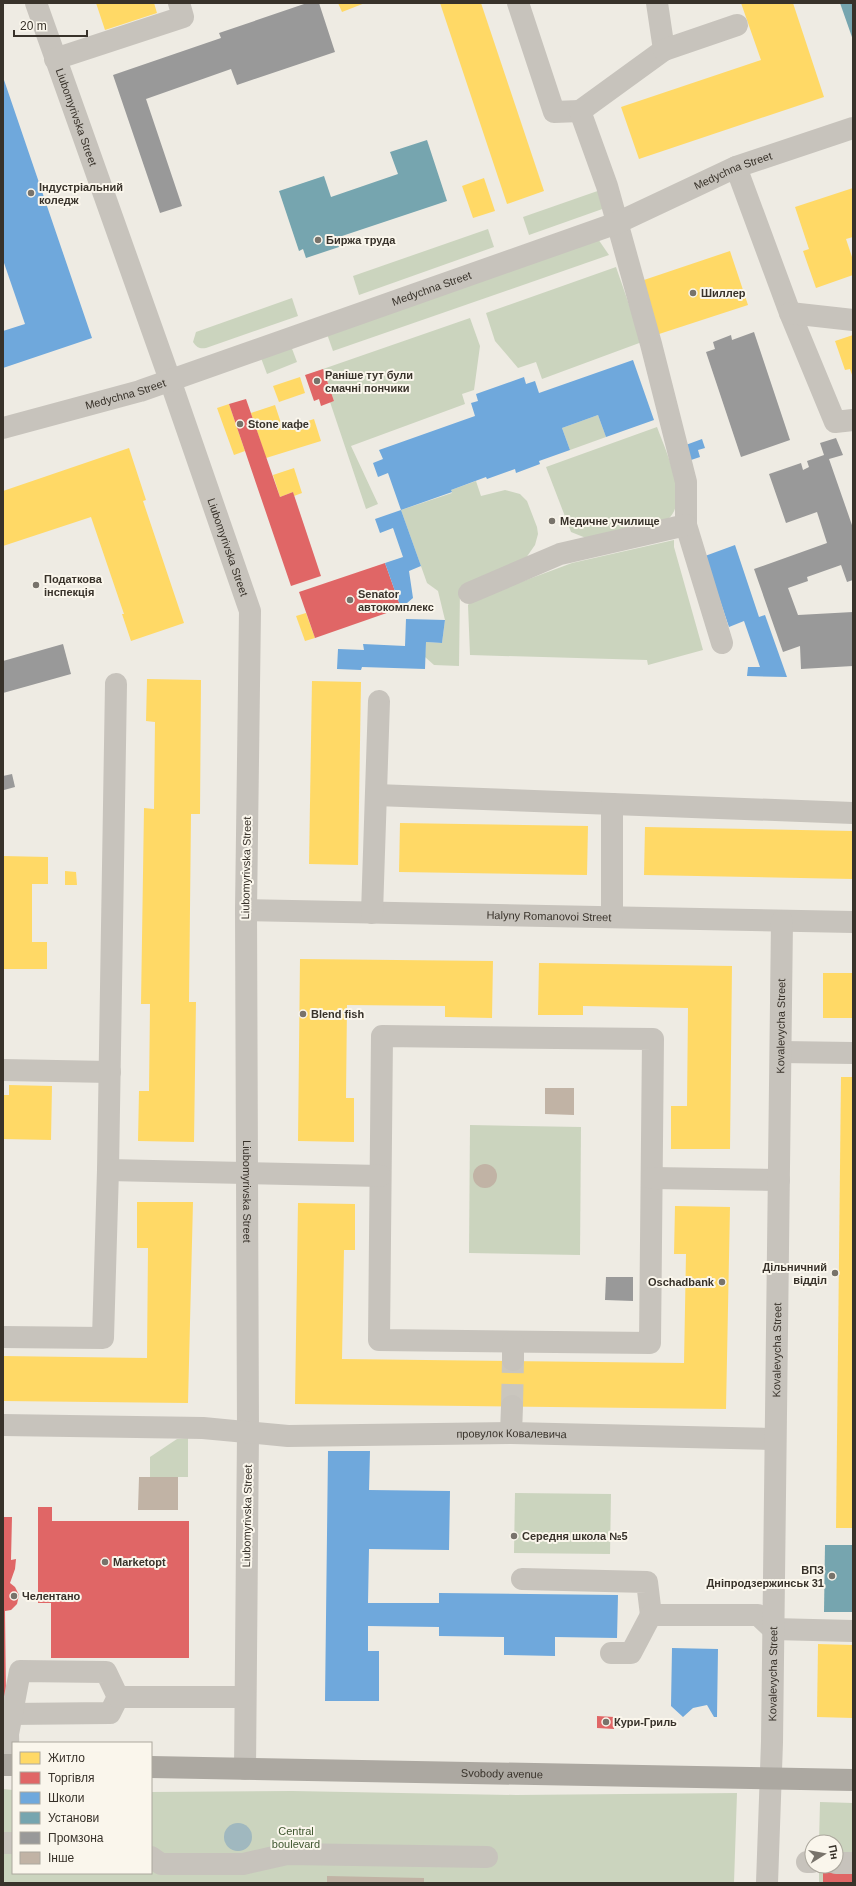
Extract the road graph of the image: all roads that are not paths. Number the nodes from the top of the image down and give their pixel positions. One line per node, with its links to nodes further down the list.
1 (36, 3): 7 (street, Liubomyrivska Street)
2 (179, 3): 7 (street)
3 (518, 3): 8 (street)
4 (657, 3): 6 (street)
5 (737, 26): 6 (street)
6 (664, 50): 8 (street)
7 (55, 59): 14 (street, Liubomyrivska Street)
8 (580, 111): 11 (street)
9 (853, 128): 10 (street, Medychna Street)
10 (736, 167): 11 (street, Medychna Street); 12 (street)
11 (617, 223): 14 (street, Medychna Street); 17 (street)
12 (790, 313): 13 (street); 15 (street)
13 (853, 320)
14 (170, 380): 16 (street, Medychna Street); 25 (street, Liubomyrivska Street)
15 (853, 420)
16 (3, 428)
17 (686, 525): 18 (street); 19 (street)
18 (468, 593)
19 (722, 643)
20 (116, 684): 33 (street)
21 (379, 701): 22 (street)
22 (376, 795): 23 (street); 26 (street)
23 (612, 804): 24 (street); 27 (street)
24 (853, 813)
25 (246, 910): 26 (street, Halyny Romanovoi Street); 35 (street, Liubomyrivska Street)
26 (372, 913): 27 (street, Halyny Romanovoi Street)
27 (612, 917): 28 (street, Halyny Romanovoi Street)
28 (782, 921): 29 (street, Halyny Romanovoi Street); 30 (street, Kovalevycha Street)
29 (853, 922)
30 (781, 1052): 31 (street); 38 (street, Kovalevycha Street)
31 (853, 1053)
32 (3, 1070): 33 (street)
33 (110, 1072): 34 (street)
34 (108, 1170): 35 (street); 39 (street)
35 (246, 1174): 36 (street); 42 (street, Liubomyrivska Street)
36 (380, 1176): 37 (street); 37 (street)
37 (652, 1178): 38 (street)
38 (779, 1180): 44 (street, Kovalevycha Street)
39 (3, 1337)
40 (512, 1406): 43 (street)
41 (3, 1425): 42 (street, провулок Ковалевича)
42 (248, 1433): 43 (street, провулок Ковалевича); 51 (street, Liubomyrivska Street)
43 (511, 1433): 44 (street, провулок Ковалевича)
44 (775, 1439): 47 (street, Kovalevycha Street)
45 (522, 1579): 46 (street)
46 (651, 1615): 47 (street); 49 (street)
47 (773, 1629): 48 (street); 56 (street, Kovalevycha Street)
48 (853, 1630)
49 (611, 1652)
50 (118, 1697): 51 (street); 52 (street); 52 (street)
51 (245, 1697): 55 (street, Liubomyrivska Street)
52 (10, 1714): 53 (street)
53 (8, 1765)
54 (152, 1767): 55 (main road, Svobody avenue)
55 (245, 1769): 56 (main road, Svobody avenue)
56 (770, 1779): 57 (main road, Svobody avenue); 60 (street, Kovalevycha Street)
57 (853, 1780)
58 (486, 1857): 59 (street)
59 (152, 1858)
60 (767, 1883)

